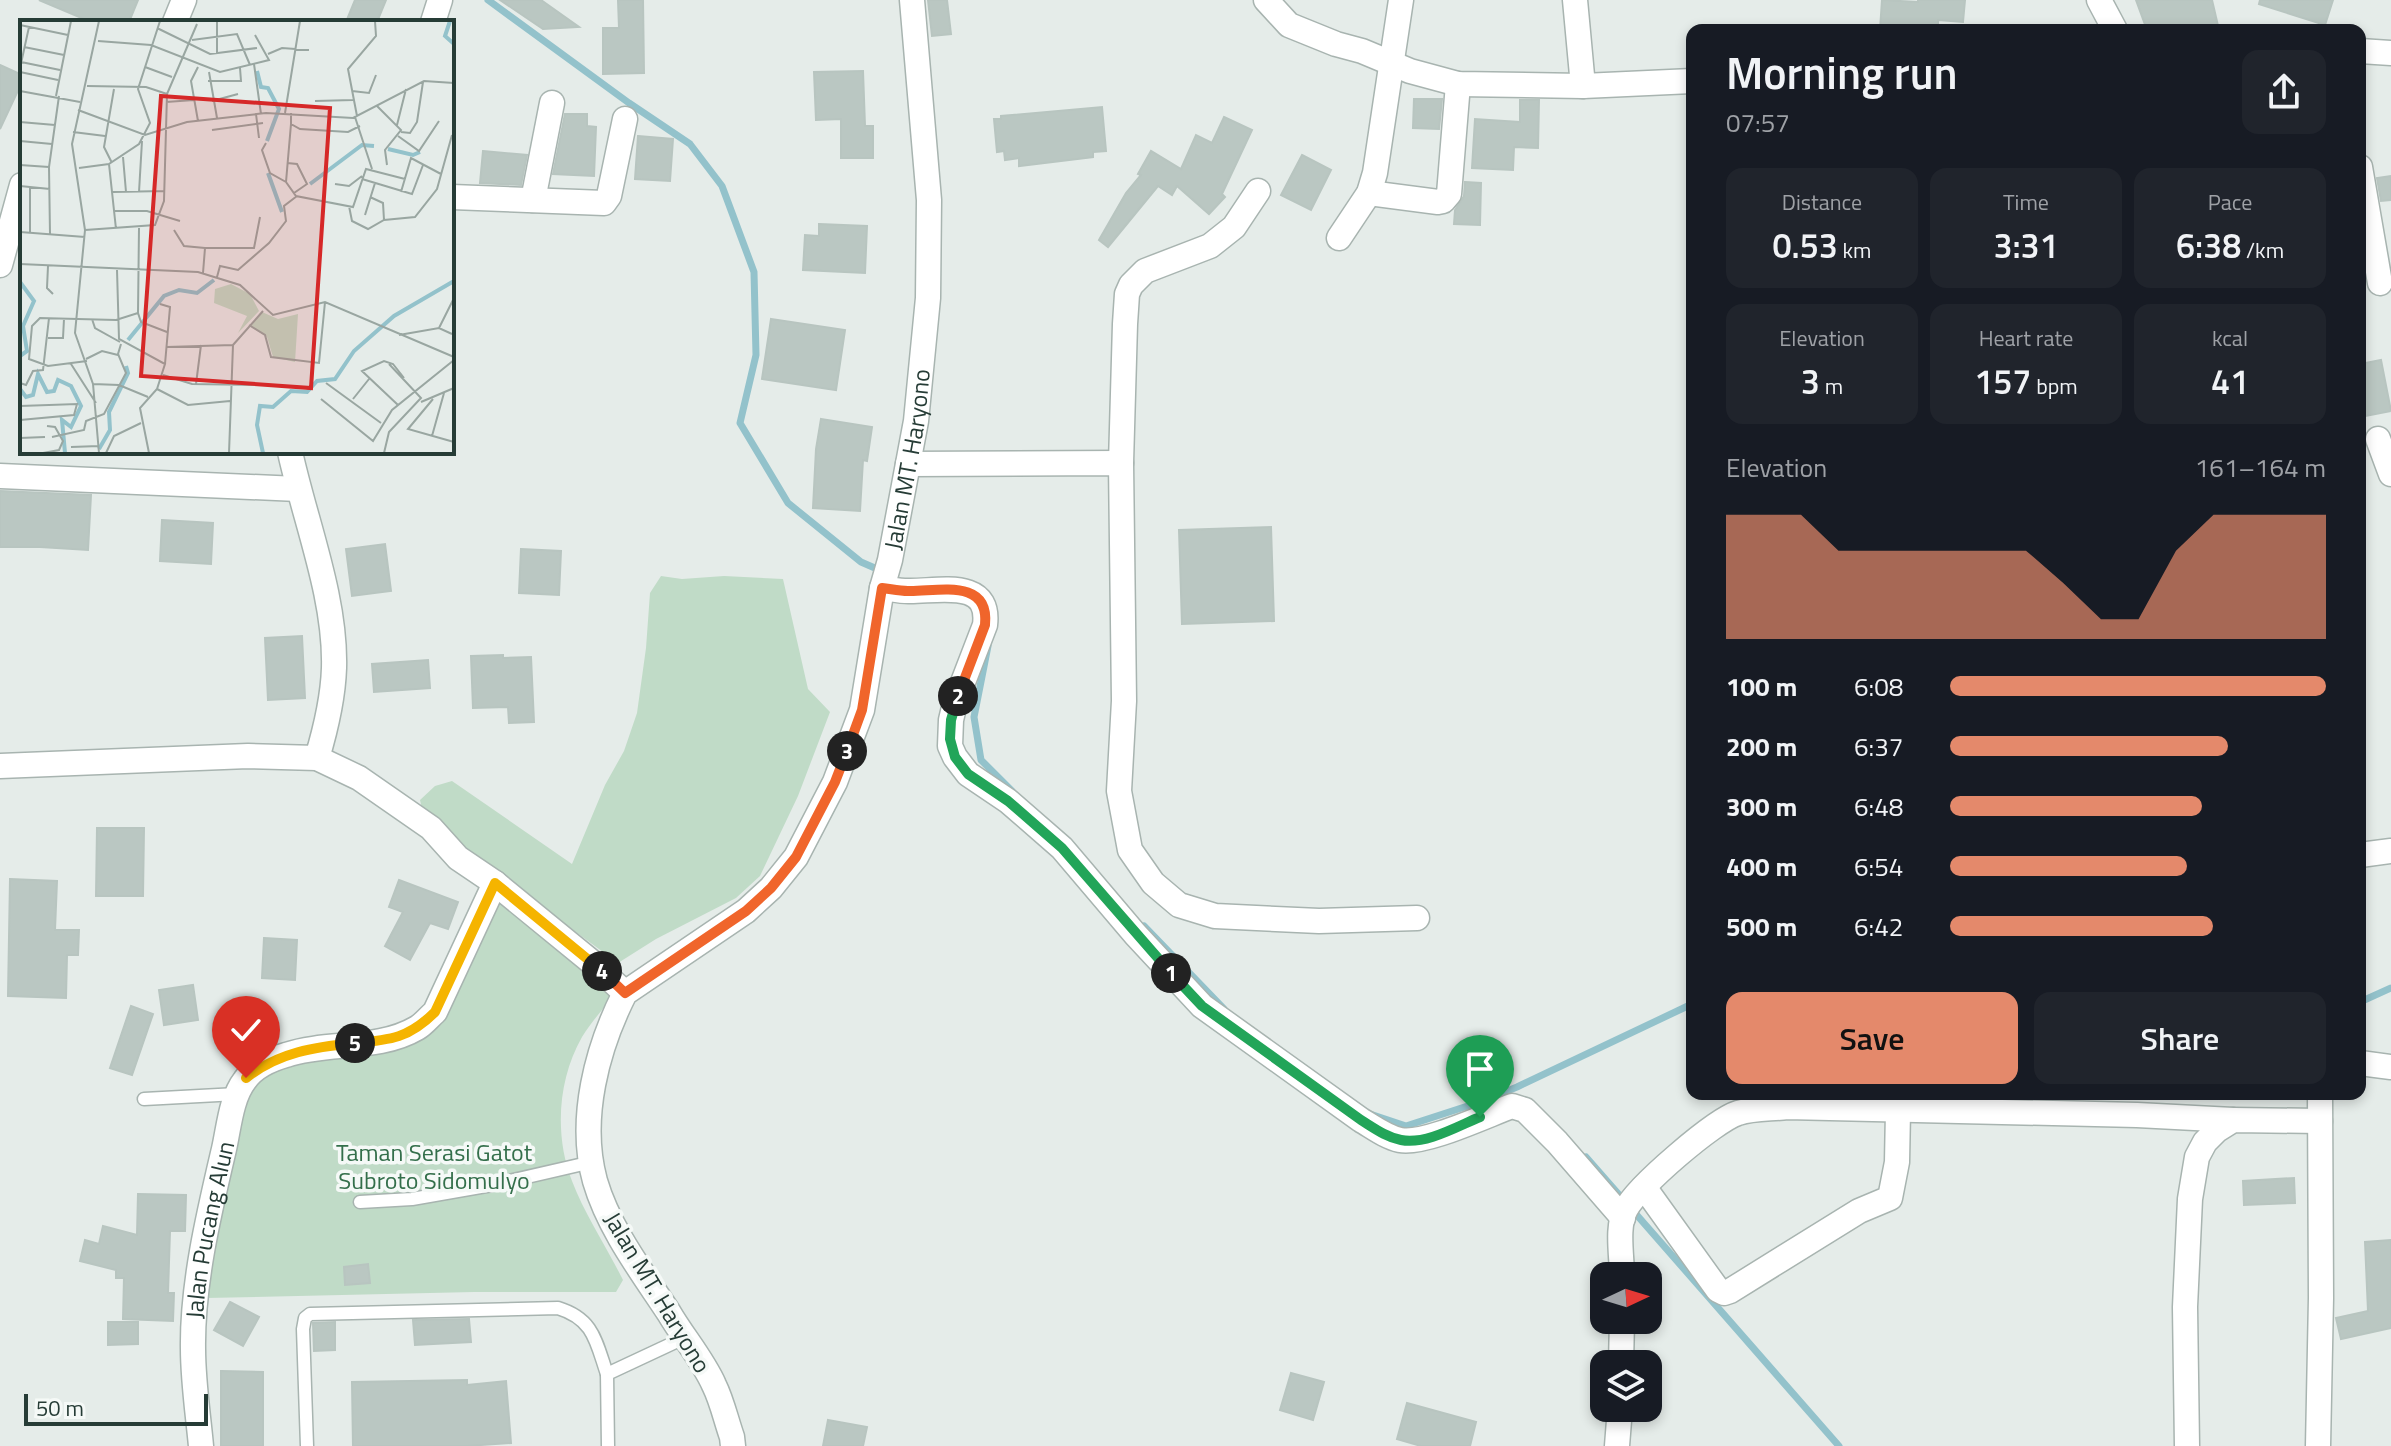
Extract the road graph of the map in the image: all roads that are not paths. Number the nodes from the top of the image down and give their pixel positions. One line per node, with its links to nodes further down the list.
1 (184, 0): 8 (street)
2 (440, 0): 9 (street)
3 (912, 0): 33 (street, Jalan MT. Haryono)
4 (1266, 0): 13 (street)
5 (1401, 0): 13 (street)
6 (1575, 0): 16 (street)
7 (2099, 0): 10 (street)
8 (176, 20)
9 (434, 20)
10 (2112, 24)
11 (2366, 51): 12 (street)
12 (2391, 53)
13 (1390, 62): 15 (street); 23 (street)
14 (1686, 81): 16 (street)
15 (1458, 84): 16 (street); 23 (street)
16 (1583, 86)
17 (552, 103): 25 (street)
18 (625, 119): 25 (street)
19 (0, 175): 20 (street)
20 (20, 183)
21 (20, 191): 28 (street)
22 (1258, 191): 32 (street)
23 (1369, 193): 27 (street)
24 (454, 197): 25 (street)
25 (533, 200)
26 (2366, 208): 29 (street)
27 (1339, 238)
28 (0, 265)
29 (2377, 284)
30 (2376, 441): 34 (street)
31 (290, 454): 36 (street)
32 (1121, 463): 33 (street); 43 (street)
33 (908, 464): 37 (street, Jalan MT. Haryono)
34 (2391, 474)
35 (0, 476): 36 (street)
36 (298, 489): 38 (street)
37 (882, 588): 44 (street, Jalan MT. Haryono); 56 (street)
38 (317, 758): 39 (street); 42 (street)
39 (0, 766)
40 (2391, 851): 41 (street)
41 (2366, 854)
42 (495, 883): 44 (street); 47 (street, Jalan Pucang Alun)
43 (1417, 918)
44 (625, 993): 54 (street, Jalan MT. Haryono)
45 (2366, 1064): 46 (street)
46 (2391, 1067)
47 (237, 1094): 48 (lane); 61 (street, Jalan Pucang Alun)
48 (144, 1099)
49 (2320, 1100): 53 (street)
50 (1736, 1104): 51 (street); 56 (street)
51 (1898, 1111): 52 (street); 56 (street)
52 (2233, 1120): 53 (street); 66 (street)
53 (2320, 1121): 67 (street)
54 (592, 1162): 55 (lane); 58 (street, Jalan MT. Haryono)
55 (360, 1202)
56 (1631, 1203): 57 (street)
57 (1624, 1262)
58 (684, 1338): 59 (lane); 64 (street, Jalan MT. Haryono)
59 (607, 1374): 62 (lane); 63 (lane)
60 (1619, 1422): 65 (street)
61 (201, 1446)
62 (307, 1446)
63 (608, 1446)
64 (733, 1446)
65 (1617, 1446)
66 (2187, 1446)
67 (2318, 1446)

